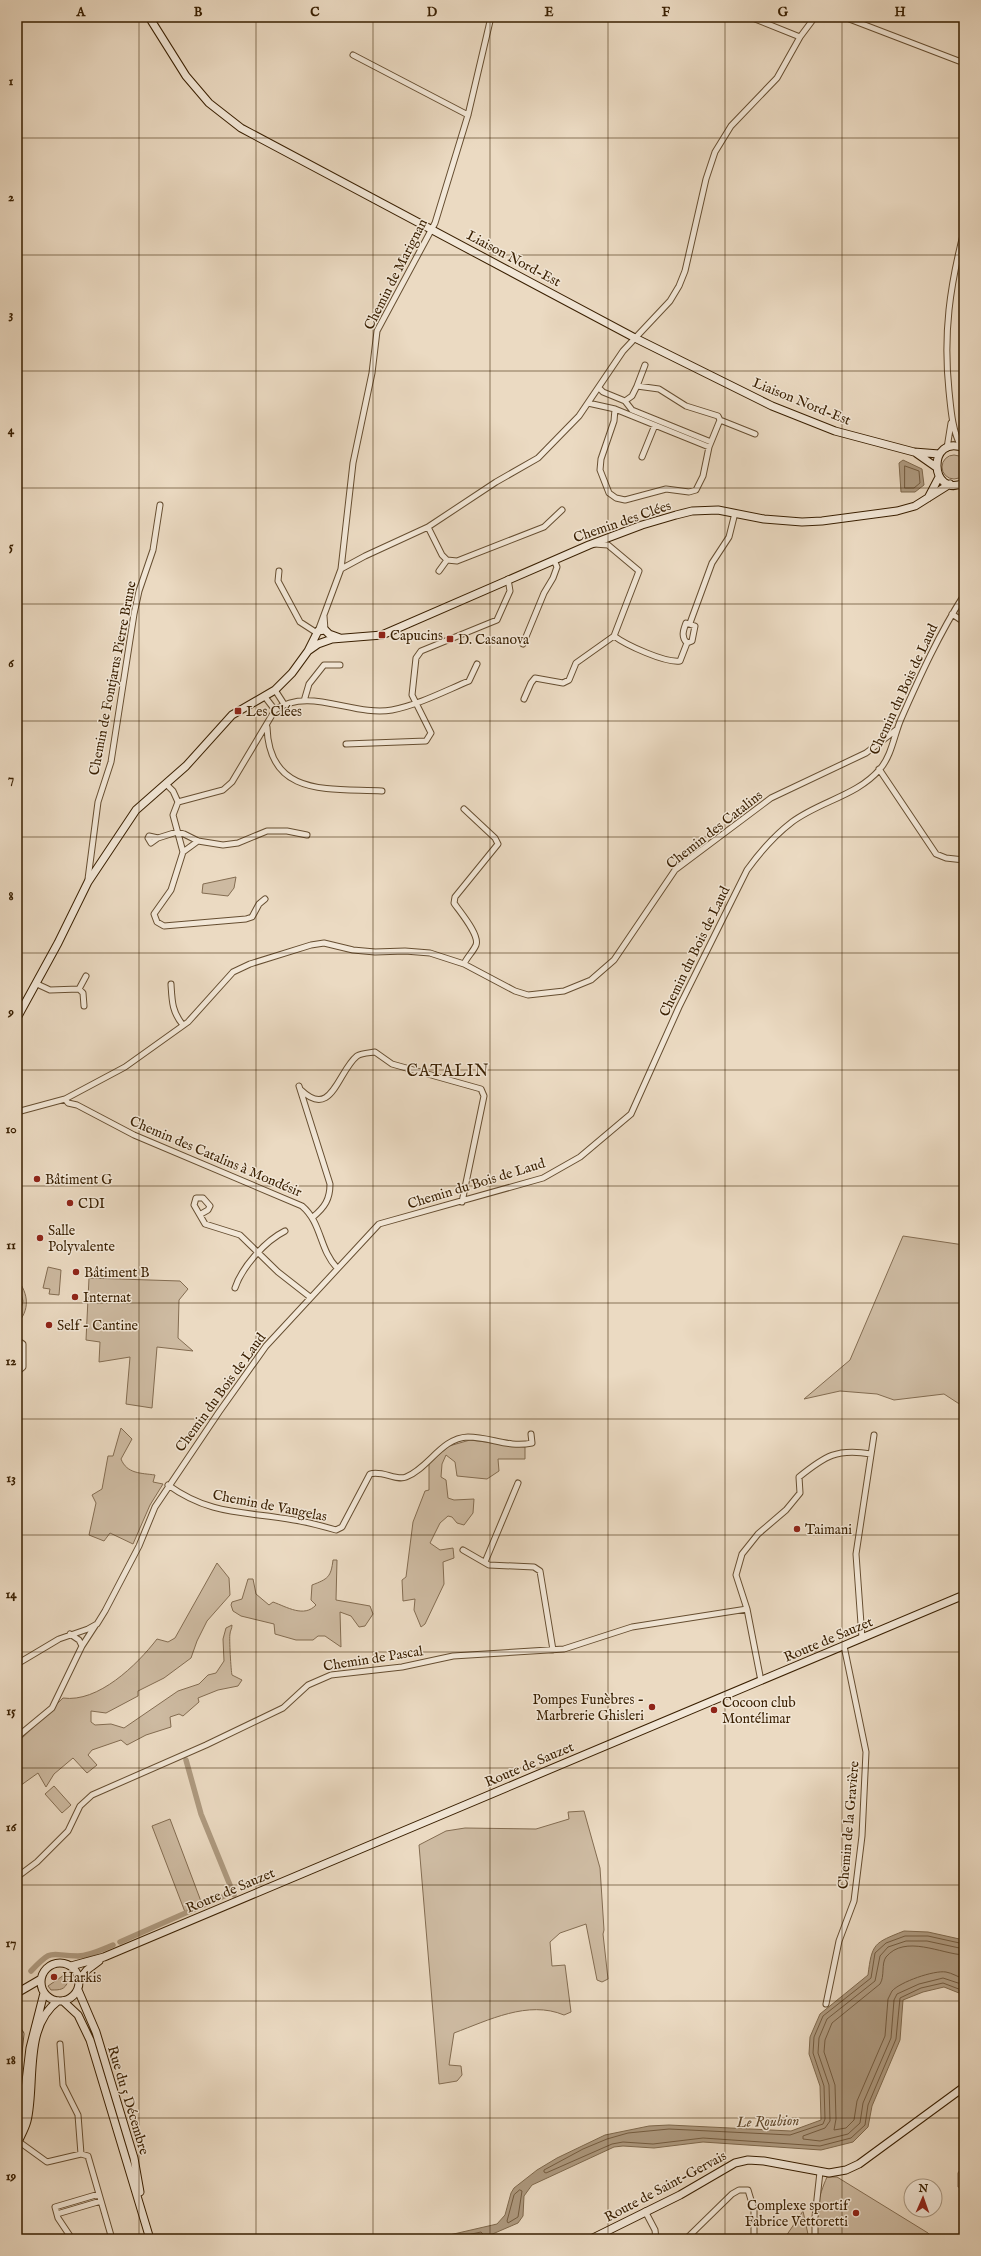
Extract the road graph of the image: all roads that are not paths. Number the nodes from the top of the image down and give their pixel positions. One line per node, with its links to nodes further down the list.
1 (149, 17): 10 (main road, Liaison Nord-Est)
2 (491, 17): 9 (street, Chemin de Marignan)
3 (750, 17): 6 (street)
4 (815, 17): 6 (street)
5 (844, 17): 8 (street)
6 (800, 37): 12 (street)
7 (353, 55): 9 (street)
8 (964, 63)
9 (468, 115): 10 (street, Chemin de Marignan)
10 (432, 229): 12 (main road, Liaison Nord-Est); 41 (street, Chemin de Marignan)
11 (964, 230): 20 (street)
12 (635, 338): 15 (street); 26 (main road, Liaison Nord-Est)
13 (645, 365): 14 (street)
14 (637, 386): 16 (street); 19 (street)
15 (598, 388): 16 (street); 17 (street)
16 (625, 401): 23 (street)
17 (588, 403): 18 (street); 37 (street)
18 (614, 409): 21 (street); 23 (street)
19 (720, 420): 22 (street); 23 (street)
20 (952, 420): 24 (street); 25 (street)
21 (655, 425): 23 (street); 28 (street)
22 (755, 434)
23 (710, 444)
24 (947, 448): 25 (main road); 27 (main road)
25 (962, 448)
26 (914, 452): 27 (main road, Liaison Nord-Est); 29 (main road, Liaison Nord-Est)
27 (940, 454): 29 (main road)
28 (642, 457)
29 (936, 467): 30 (main road)
30 (939, 477): 31 (main road); 33 (main road)
31 (950, 484): 32 (main road); 33 (main road, Chemin des Clées)
32 (963, 485)
33 (926, 500): 36 (main road, Chemin des Clées)
34 (160, 504): 76 (street, Chemin de Fontjarus Pierre Brune)
35 (562, 510): 39 (street)
36 (735, 513): 38 (main road, Chemin des Clées); 48 (street)
37 (428, 527): 39 (street); 41 (street)
38 (589, 545): 40 (main road, Chemin des Clées); 50 (street)
39 (447, 560): 43 (street)
40 (554, 560): 44 (main road, Chemin des Clées); 52 (street)
41 (341, 569): 49 (street, Chemin de Marignan)
42 (279, 571): 49 (street)
43 (439, 571)
44 (508, 579): 49 (main road, Chemin des Clées); 59 (street)
45 (964, 595): 46 (street, Chemin du Bois de Laud)
46 (952, 614): 47 (street); 63 (street, Chemin du Bois de Laud)
47 (964, 622)
48 (690, 623): 51 (street); 51 (street)
49 (322, 635): 55 (main road)
50 (614, 636): 51 (street); 57 (street)
51 (687, 643)
52 (523, 644)
53 (477, 664): 59 (street)
54 (340, 666): 58 (street)
55 (275, 690): 56 (main road); 60 (street)
56 (265, 697): 61 (street); 66 (main road)
57 (524, 699)
58 (304, 701): 59 (street); 60 (street)
59 (415, 703): 64 (street)
60 (284, 704): 61 (street)
61 (275, 710): 62 (street)
62 (267, 726): 67 (street); 68 (street)
63 (897, 729): 65 (street, Chemin du Bois de Laud); 78 (street, Chemin des Catalins)
64 (346, 744)
65 (879, 769): 75 (street); 90 (street, Chemin du Bois de Laud)
66 (167, 785): 68 (street); 76 (main road)
67 (382, 791)
68 (178, 802): 70 (street)
69 (464, 809): 78 (street)
70 (177, 832): 72 (street); 73 (street); 74 (street)
71 (307, 835): 73 (street)
72 (158, 838)
73 (198, 842): 74 (street)
74 (183, 852): 77 (street)
75 (964, 860)
76 (88, 882): 80 (main road)
77 (265, 899)
78 (464, 964): 85 (street, Chemin des Catalins)
79 (86, 976): 82 (street)
80 (37, 984): 82 (street); 84 (main road)
81 (171, 984): 85 (street)
82 (79, 989): 83 (street)
83 (84, 1006)
84 (18, 1016)
85 (183, 1026): 86 (street, Chemin des Catalins)
86 (73, 1094): 87 (street, Chemin des Catalins); 88 (street)
87 (64, 1099): 88 (street, Chemin des Catalins à Mondésir); 89 (street, Chemin des Catalins)
88 (78, 1105): 92 (street, Chemin des Catalins à Mondésir)
89 (17, 1112)
90 (462, 1202): 92 (street); 95 (street, Chemin du Bois de Laud)
91 (201, 1214): 94 (street)
92 (313, 1217): 95 (street, Chemin des Catalins à Mondésir)
93 (285, 1231): 94 (street)
94 (259, 1253): 96 (street); 97 (street)
95 (337, 1268): 97 (street, Chemin du Bois de Laud)
96 (235, 1288)
97 (310, 1297): 104 (street, Chemin du Bois de Laud)
98 (17, 1340): 99 (street)
99 (17, 1372)
100 (531, 1434): 104 (street, Chemin de Vaugelas)
101 (874, 1435): 102 (street)
102 (871, 1454): 108 (street); 111 (street)
103 (518, 1483): 106 (street)
104 (168, 1485): 109 (street, Chemin du Bois de Laud)
105 (463, 1550): 106 (street)
106 (485, 1562): 114 (street)
107 (964, 1595): 111 (main road, Route de Sauzet)
108 (747, 1609): 114 (street, Chemin de Pascal); 116 (street)
109 (96, 1624): 110 (street); 112 (street, Chemin du Bois de Laud)
110 (70, 1634): 112 (street); 115 (street)
111 (862, 1638): 113 (main road, Route de Sauzet)
112 (82, 1646): 117 (street, Chemin du Bois de Laud)
113 (844, 1646): 116 (main road, Route de Sauzet); 127 (street, Chemin de la Gravière)
114 (553, 1650): 118 (street, Chemin de Pascal)
115 (17, 1664)
116 (761, 1681): 119 (main road, Route de Sauzet)
117 (17, 1737)
118 (17, 1877)
119 (104, 1957): 120 (main road, Route de Sauzet); 122 (main road, Route de Sauzet)
120 (71, 1966): 121 (main road); 122 (main road)
121 (41, 1979): 124 (main road); 125 (main road)
122 (79, 1980): 123 (main road)
123 (78, 1990): 126 (main road); 140 (main road, Rue du 5 Décembre)
124 (17, 1993)
125 (44, 1993): 126 (main road); 132 (main road)
126 (61, 2001): 133 (main road); 140 (main road, Rue du 5 Décembre)
127 (826, 2004)
128 (17, 2028): 130 (street)
129 (60, 2044): 134 (street)
130 (17, 2072)
131 (964, 2087): 135 (main road, Route de Saint-Gervais)
132 (17, 2133)
133 (18, 2143): 134 (street)
134 (81, 2154): 136 (street)
135 (820, 2172): 138 (main road, Route de Saint-Gervais); 148 (street)
136 (99, 2194): 137 (street); 139 (street)
137 (101, 2201): 139 (street); 142 (street)
138 (645, 2212): 144 (main road, Route de Saint-Gervais); 145 (street)
139 (57, 2214): 141 (street)
140 (144, 2220): 143 (main road, Rue du 5 Décembre)
141 (72, 2239)
142 (112, 2239)
143 (150, 2239)
144 (592, 2239)
145 (656, 2239)
146 (686, 2239): 147 (street)
147 (754, 2239)
148 (815, 2239)

